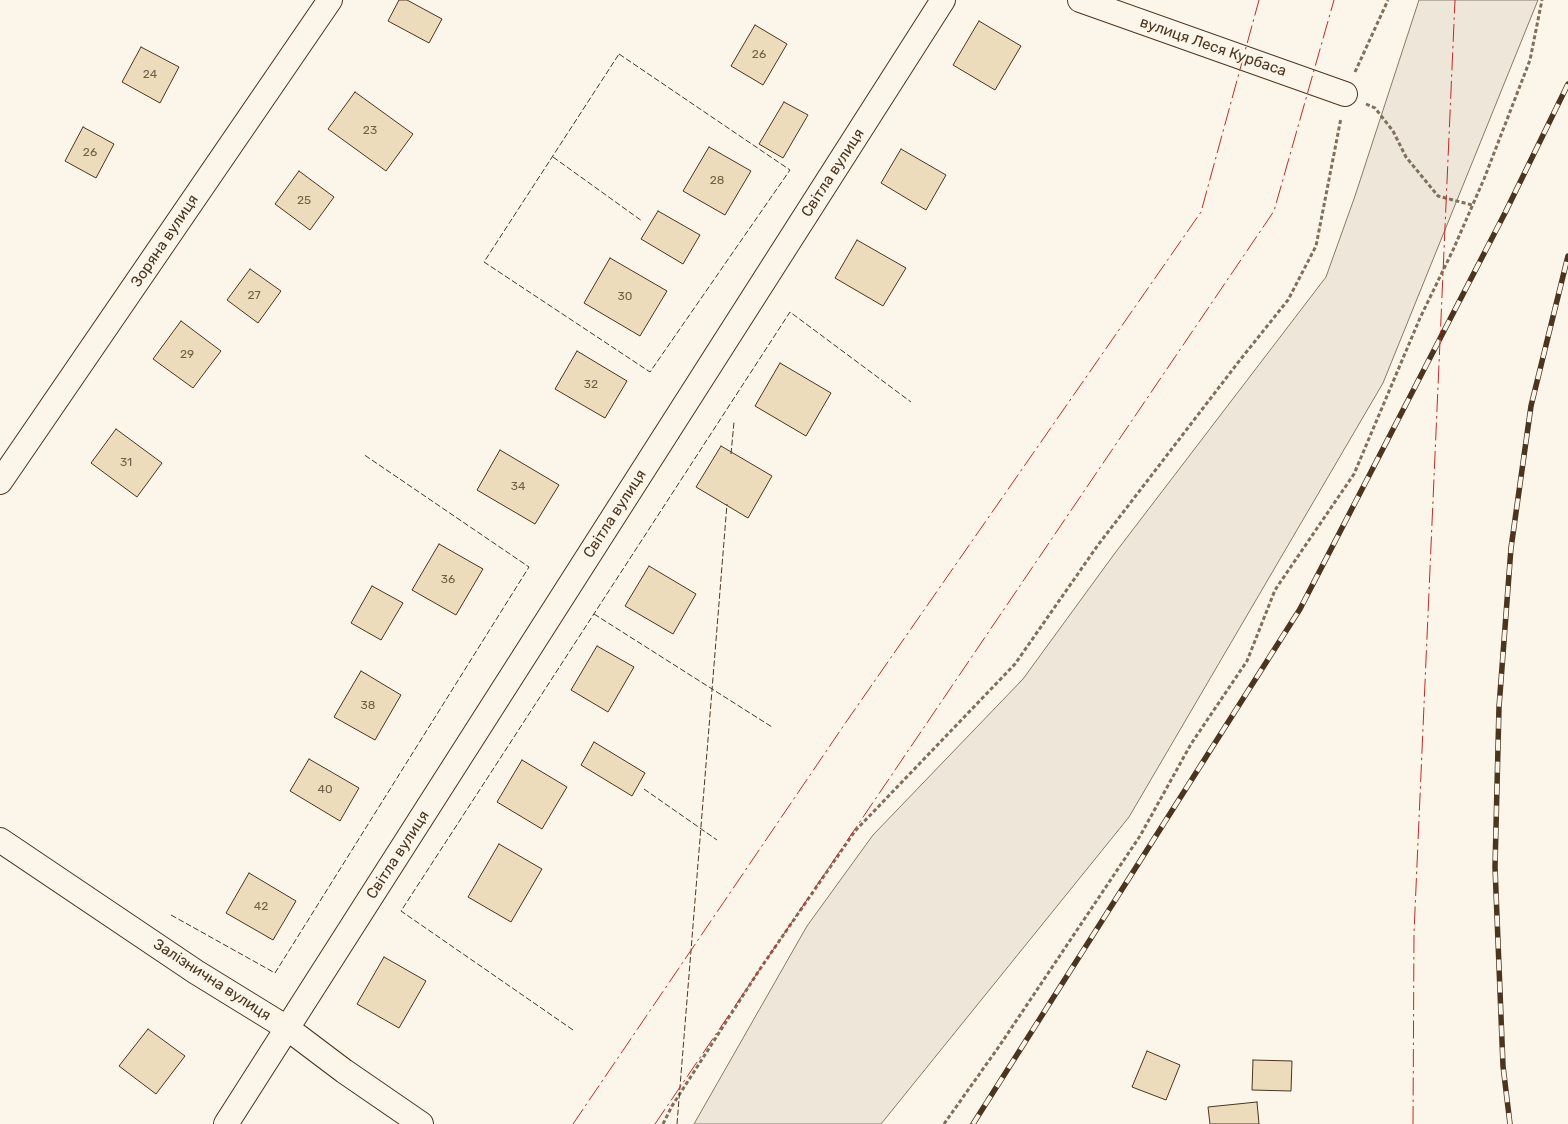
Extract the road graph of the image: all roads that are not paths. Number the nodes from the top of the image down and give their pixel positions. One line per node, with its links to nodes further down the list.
1 (330, 0): 5 (street, Зоряна вулиця)
2 (943, 0): 7 (street, Світла вулиця)
3 (1080, 0): 4 (street, вулиця Леся Курбаса)
4 (1345, 94)
5 (0, 482)
6 (0, 840): 7 (street, Залізнична вулиця)
7 (288, 1028): 8 (street, Світла вулиця); 9 (street, Залізнична вулиця)
8 (226, 1124)
9 (422, 1124)

